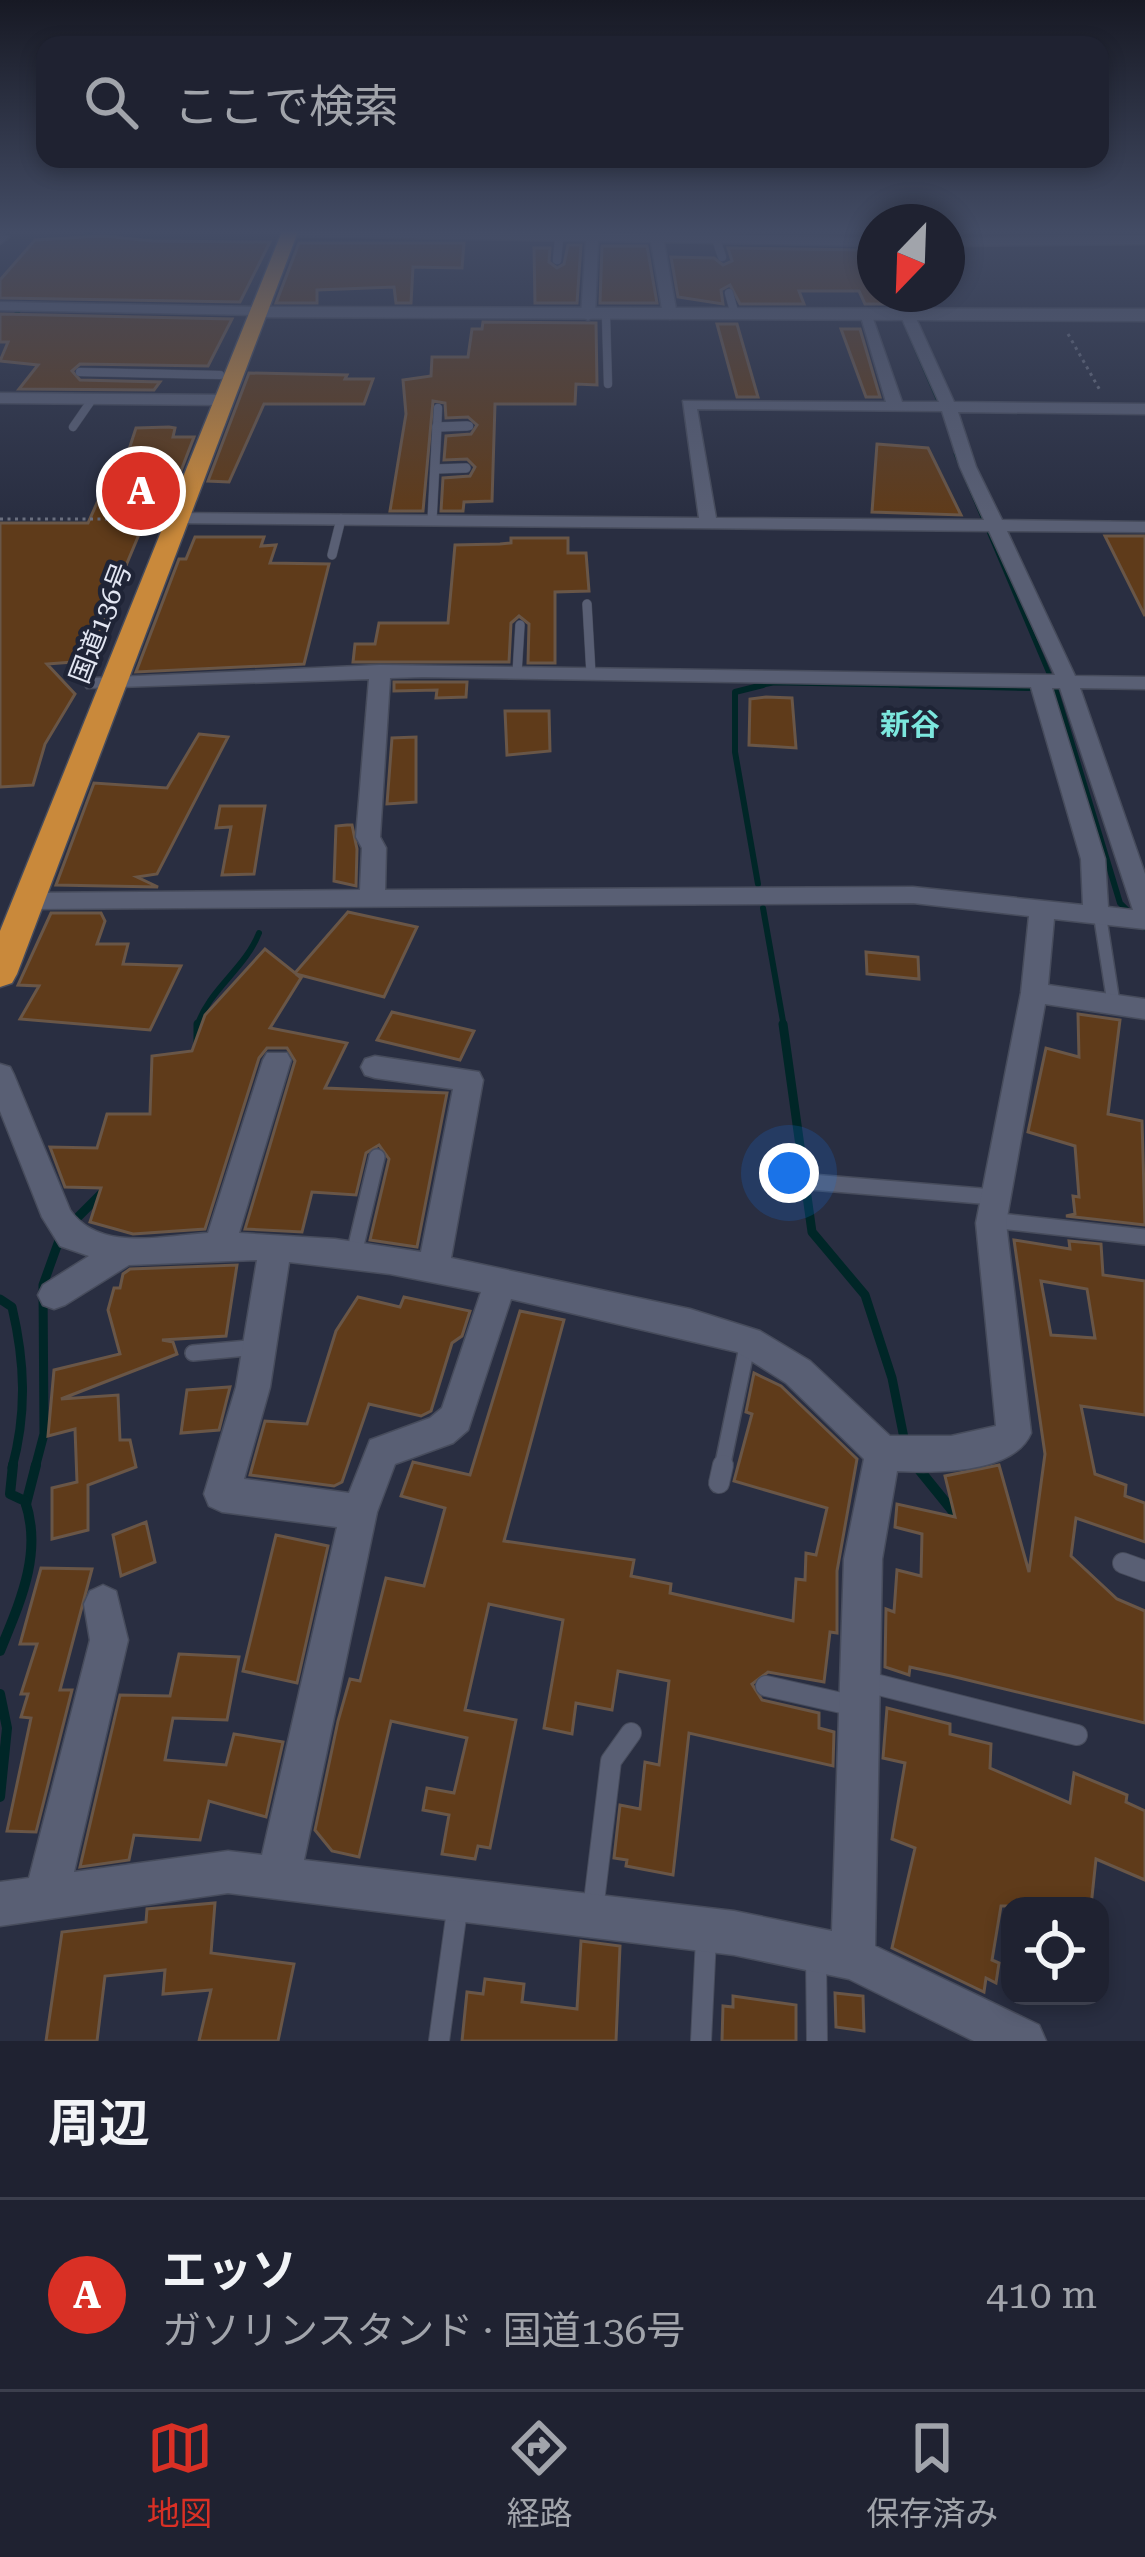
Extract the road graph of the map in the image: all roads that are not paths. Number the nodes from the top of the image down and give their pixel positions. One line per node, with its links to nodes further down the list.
1 (245, 324): 7 (highway, 国道136号)
2 (598, 324): 6 (lane)
3 (868, 324): 10 (street)
4 (909, 324): 11 (street)
5 (80, 371): 7 (lane)
6 (608, 384)
7 (218, 392): 9 (street); 19 (highway, 国道136号)
8 (0, 398): 9 (street)
9 (91, 401): 15 (lane)
10 (895, 404): 11 (street); 22 (street)
11 (948, 406): 13 (street); 23 (street)
12 (438, 408): 16 (lane)
13 (1142, 408)
14 (469, 426): 16 (lane)
15 (73, 427)
16 (437, 427): 18 (lane)
17 (466, 468): 18 (lane)
18 (435, 469): 21 (lane)
19 (169, 518): 20 (street); 34 (highway, 国道136号)
20 (341, 519): 21 (street); 25 (lane)
21 (432, 520): 22 (street)
22 (708, 521): 23 (street)
23 (996, 526): 24 (street); 32 (street)
24 (1145, 527)
25 (332, 555)
26 (587, 604): 30 (lane)
27 (520, 625): 29 (lane)
28 (380, 671): 29 (street); 34 (street); 35 (street)
29 (517, 673): 30 (street)
30 (591, 674): 31 (street)
31 (1040, 681): 32 (street); 39 (street)
32 (1068, 682): 33 (street); 37 (street)
33 (1145, 683)
34 (104, 684): 38 (highway, 国道136号)
35 (372, 902): 36 (street); 38 (street)
36 (1042, 910): 39 (street); 42 (street)
37 (1145, 910)
38 (12, 916): 41 (highway, 国道136号)
39 (1104, 916): 40 (street); 43 (lane)
40 (1145, 920)
41 (0, 974)
42 (1034, 993): 43 (street); 49 (street)
43 (1130, 1008)
44 (277, 1060): 51 (street)
45 (375, 1067): 55 (street)
46 (0, 1076): 53 (street)
47 (377, 1157): 54 (lane)
48 (811, 1182): 49 (lane)
49 (992, 1209): 50 (lane); 61 (street)
50 (1145, 1237)
51 (220, 1243): 52 (street); 53 (street)
52 (274, 1248): 54 (street); 59 (street)
53 (122, 1253): 57 (street)
54 (352, 1258): 55 (street)
55 (433, 1270): 56 (street)
56 (500, 1283): 58 (street); 63 (street)
57 (54, 1295)
58 (748, 1342): 61 (street); 62 (lane)
59 (258, 1347): 60 (lane); 63 (street)
60 (193, 1353)
61 (883, 1452): 68 (street)
62 (719, 1484)
63 (358, 1512): 71 (street)
64 (1123, 1563): 65 (lane)
65 (1145, 1571)
66 (103, 1604): 72 (street)
67 (766, 1686): 68 (lane)
68 (860, 1693): 70 (lane); 77 (street)
69 (631, 1733): 75 (lane)
70 (1077, 1735)
71 (279, 1876): 72 (street); 73 (street)
72 (46, 1897): 74 (street)
73 (458, 1899): 75 (street); 78 (lane)
74 (0, 1904)
75 (592, 1916): 76 (street)
76 (706, 1930): 77 (street); 79 (lane)
77 (835, 1953): 80 (lane); 81 (street)
78 (439, 2041)
79 (701, 2041)
80 (817, 2041)
81 (1023, 2041)

